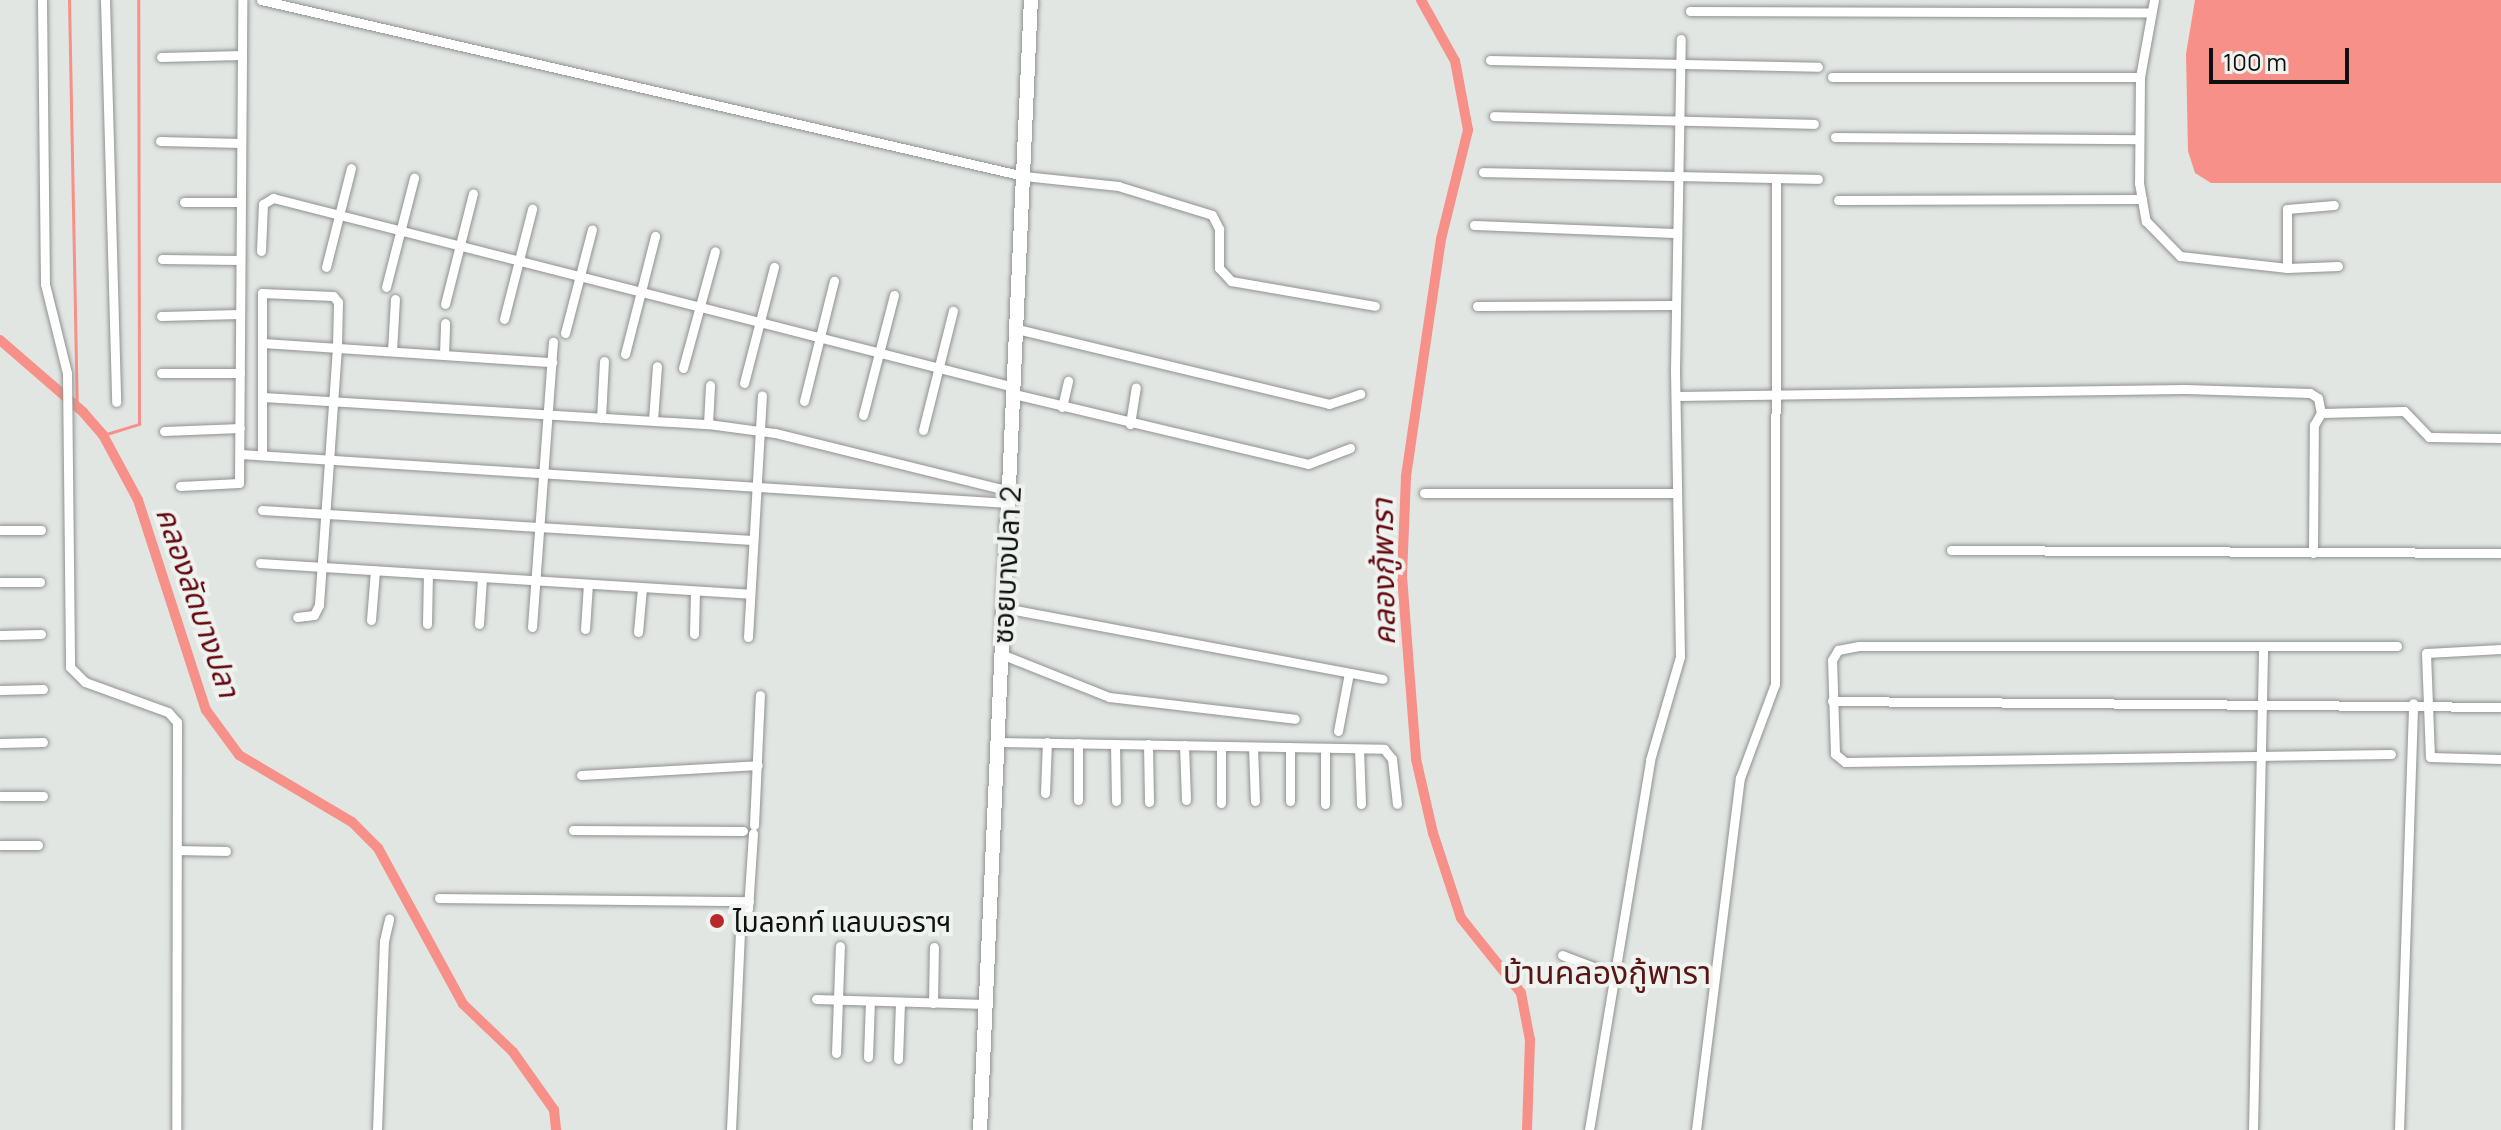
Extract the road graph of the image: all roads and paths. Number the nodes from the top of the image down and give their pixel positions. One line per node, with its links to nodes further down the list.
1 (42, 0): 210 (street)
2 (105, 0): 100 (street)
3 (242, 0): 10 (street)
4 (261, 0): 26 (street)
5 (1031, 0): 26 (street, ซอยบางปลา 2)
6 (2154, 0): 8 (street)
7 (1690, 11): 8 (street)
8 (2151, 13): 16 (street)
9 (1681, 39): 13 (street)
10 (242, 55): 11 (street); 23 (street)
11 (161, 57)
12 (1490, 60): 13 (street)
13 (1680, 63): 14 (street); 18 (street)
14 (1818, 67)
15 (1832, 77): 16 (street)
16 (2140, 77): 21 (street)
17 (1494, 116): 18 (street)
18 (1677, 121): 19 (street); 27 (street)
19 (1814, 124)
20 (1835, 137): 21 (street)
21 (2139, 139): 32 (street)
22 (160, 141): 23 (street)
23 (241, 143): 35 (street)
24 (351, 168): 38 (street)
25 (1483, 172): 27 (street)
26 (1024, 176): 62 (street); 71 (street, ซอยบางปลา 2)
27 (1678, 176): 29 (street); 42 (street)
28 (414, 178): 41 (street)
29 (1776, 179): 30 (street); 97 (street)
30 (1818, 179)
31 (473, 193): 44 (street)
32 (2142, 199): 33 (street); 53 (street)
33 (1838, 200)
34 (184, 202): 35 (street)
35 (240, 202): 48 (street)
36 (2334, 205): 53 (street)
37 (532, 209): 49 (street)
38 (339, 215): 41 (street); 45 (street); 51 (street)
39 (1474, 225): 42 (street)
40 (592, 229): 54 (street)
41 (400, 231): 44 (street); 56 (street)
42 (1676, 233): 61 (street)
43 (655, 236): 57 (street)
44 (460, 245): 49 (street); 60 (street)
45 (261, 251)
46 (715, 251): 64 (street)
47 (162, 259): 48 (street)
48 (239, 260): 66 (street)
49 (520, 260): 54 (street); 68 (street)
50 (2338, 266): 53 (street)
51 (326, 267)
52 (774, 267): 69 (street)
53 (2287, 268)
54 (580, 276): 57 (street); 72 (street)
55 (834, 281): 73 (street)
56 (386, 287)
57 (640, 292): 64 (street); 79 (street)
58 (894, 295): 78 (street)
59 (395, 299): 77 (street)
60 (445, 304)
61 (1675, 305): 63 (street); 95 (street)
62 (1375, 306)
63 (1477, 306)
64 (699, 307): 69 (street); 85 (street)
65 (953, 311): 84 (street)
66 (240, 314): 67 (street); 87 (street)
67 (161, 316)
68 (504, 319)
69 (760, 322): 73 (street); 89 (street)
70 (445, 323): 80 (street)
71 (1017, 329): 92 (street, ซอยบางปลา 2); 93 (street)
72 (565, 333)
73 (819, 337): 78 (street); 99 (street)
74 (553, 342): 82 (street)
75 (263, 343): 76 (street); 76 (street); 96 (street)
76 (337, 347): 77 (street); 98 (street)
77 (392, 351): 80 (street)
78 (879, 352): 84 (street); 104 (street)
79 (625, 354)
80 (444, 355): 82 (street)
81 (604, 361): 105 (street)
82 (552, 362): 103 (street)
83 (657, 366): 106 (street)
84 (938, 367): 92 (street); 110 (street)
85 (683, 368)
86 (161, 373): 87 (street)
87 (240, 373): 109 (street)
88 (1068, 381): 101 (street)
89 (744, 383)
90 (710, 385): 107 (street)
91 (1136, 387): 108 (street)
92 (1014, 390): 101 (street); 124 (street, ซอยบางปลา 2)
93 (1360, 394)
94 (762, 395): 112 (street)
95 (1677, 396): 97 (street); 123 (street)
96 (263, 397): 98 (street); 115 (street)
97 (1774, 397): 102 (street); 233 (street)
98 (333, 400): 103 (street); 117 (street)
99 (804, 401)
100 (116, 402)
101 (1062, 407): 108 (street)
102 (2321, 413): 113 (street); 133 (street)
103 (548, 415): 105 (street); 118 (street)
104 (863, 415)
105 (601, 418): 106 (street)
106 (653, 420): 107 (street)
107 (708, 424): 112 (street)
108 (1130, 424): 114 (street)
109 (240, 428): 111 (street); 116 (street)
110 (923, 430)
111 (164, 431)
112 (760, 431): 119 (street); 120 (street)
113 (2501, 438)
114 (1350, 448)
115 (262, 453): 116 (street); 117 (street)
116 (240, 454): 121 (street)
117 (328, 457): 118 (street); 127 (street)
118 (542, 472): 120 (street); 128 (street)
119 (977, 483): 124 (street); 125 (street)
120 (755, 484): 125 (street); 131 (street)
121 (180, 486)
122 (1424, 493): 123 (street)
123 (1677, 493): 218 (street)
124 (1008, 497): 125 (street); 147 (street, ซอยบางปลา 2)
125 (976, 500)
126 (262, 510): 127 (street)
127 (324, 513): 128 (street); 136 (street)
128 (539, 528): 131 (street); 140 (street)
129 (0, 530): 130 (street)
130 (41, 530)
131 (752, 540): 146 (street)
132 (1951, 550): 133 (street)
133 (2313, 553): 134 (street)
134 (2501, 553)
135 (260, 563): 136 (street)
136 (321, 567): 137 (street); 148 (street)
137 (375, 570): 138 (street); 149 (street)
138 (428, 574): 139 (street); 150 (street)
139 (482, 578): 140 (street); 151 (street)
140 (535, 581): 143 (street); 152 (street)
141 (0, 582): 142 (street)
142 (40, 582)
143 (588, 584): 144 (street); 153 (street)
144 (642, 588): 145 (street); 154 (street)
145 (695, 591): 146 (street); 156 (street)
146 (749, 594): 158 (street)
147 (1004, 608): 162 (street, ซอยบางปลา 2); 163 (street)
148 (297, 617)
149 (371, 620)
150 (427, 624)
151 (479, 624)
152 (532, 627)
153 (585, 629)
154 (638, 632)
155 (41, 634): 157 (street)
156 (694, 634)
157 (0, 635)
158 (748, 637)
159 (2397, 646): 160 (street)
160 (2263, 648): 168 (street); 169 (street)
161 (2501, 649): 171 (street)
162 (1001, 654): 173 (street); 176 (street, ซอยบางปลา 2)
163 (1349, 673): 164 (street); 174 (street)
164 (1382, 679)
165 (43, 689): 166 (street)
166 (0, 690)
167 (760, 695): 191 (street)
168 (1832, 701): 169 (street); 188 (street)
169 (2264, 703): 170 (street); 188 (street)
170 (2413, 703): 171 (street); 235 (street)
171 (2428, 704): 172 (street); 190 (street)
172 (2501, 707)
173 (1295, 719)
174 (1338, 731)
175 (43, 742): 178 (street)
176 (999, 742): 177 (street); 224 (street, ซอยบางปลา 2)
177 (1047, 742): 179 (street); 193 (street)
178 (0, 743)
179 (1078, 743): 180 (street); 196 (street)
180 (1115, 744): 181 (street); 198 (street)
181 (1148, 744): 182 (street); 201 (street)
182 (1184, 745): 183 (street); 197 (street)
183 (1221, 746): 184 (street); 202 (street)
184 (1253, 747): 185 (street); 199 (street)
185 (1290, 747): 186 (street); 200 (street)
186 (1325, 748): 187 (street); 203 (street)
187 (1359, 749): 204 (street); 205 (street)
188 (2265, 753): 189 (street); 234 (street)
189 (2391, 754)
190 (2501, 759)
191 (758, 765): 192 (street); 207 (street)
192 (581, 775)
193 (1045, 793)
194 (0, 796): 195 (street)
195 (43, 796)
196 (1078, 800)
197 (1186, 800)
198 (1116, 801)
199 (1255, 801)
200 (1290, 801)
201 (1149, 802)
202 (1221, 803)
203 (1325, 804)
204 (1361, 804)
205 (1397, 804)
206 (573, 830): 207 (street)
207 (750, 830): 212 (street)
208 (0, 845): 209 (street)
209 (38, 845)
210 (177, 850): 211 (street); 228 (street)
211 (226, 851)
212 (439, 898)
213 (389, 919): 229 (street)
214 (740, 931): 230 (street)
215 (840, 946): 220 (street)
216 (934, 947): 223 (street)
217 (1562, 955): 218 (street)
218 (1614, 975): 232 (street)
219 (816, 999): 220 (street)
220 (839, 1000): 221 (street); 225 (street)
221 (870, 1001): 222 (street); 226 (street)
222 (900, 1002): 223 (street); 227 (street)
223 (933, 1003): 224 (street)
224 (986, 1004): 231 (street, ซอยบางปลา 2)
225 (836, 1053)
226 (868, 1057)
227 (898, 1059)
228 (176, 1130)
229 (377, 1130)
230 (731, 1130)
231 (980, 1130)
232 (1589, 1130)
233 (1696, 1130)
234 (2253, 1130)
235 (2399, 1130)

